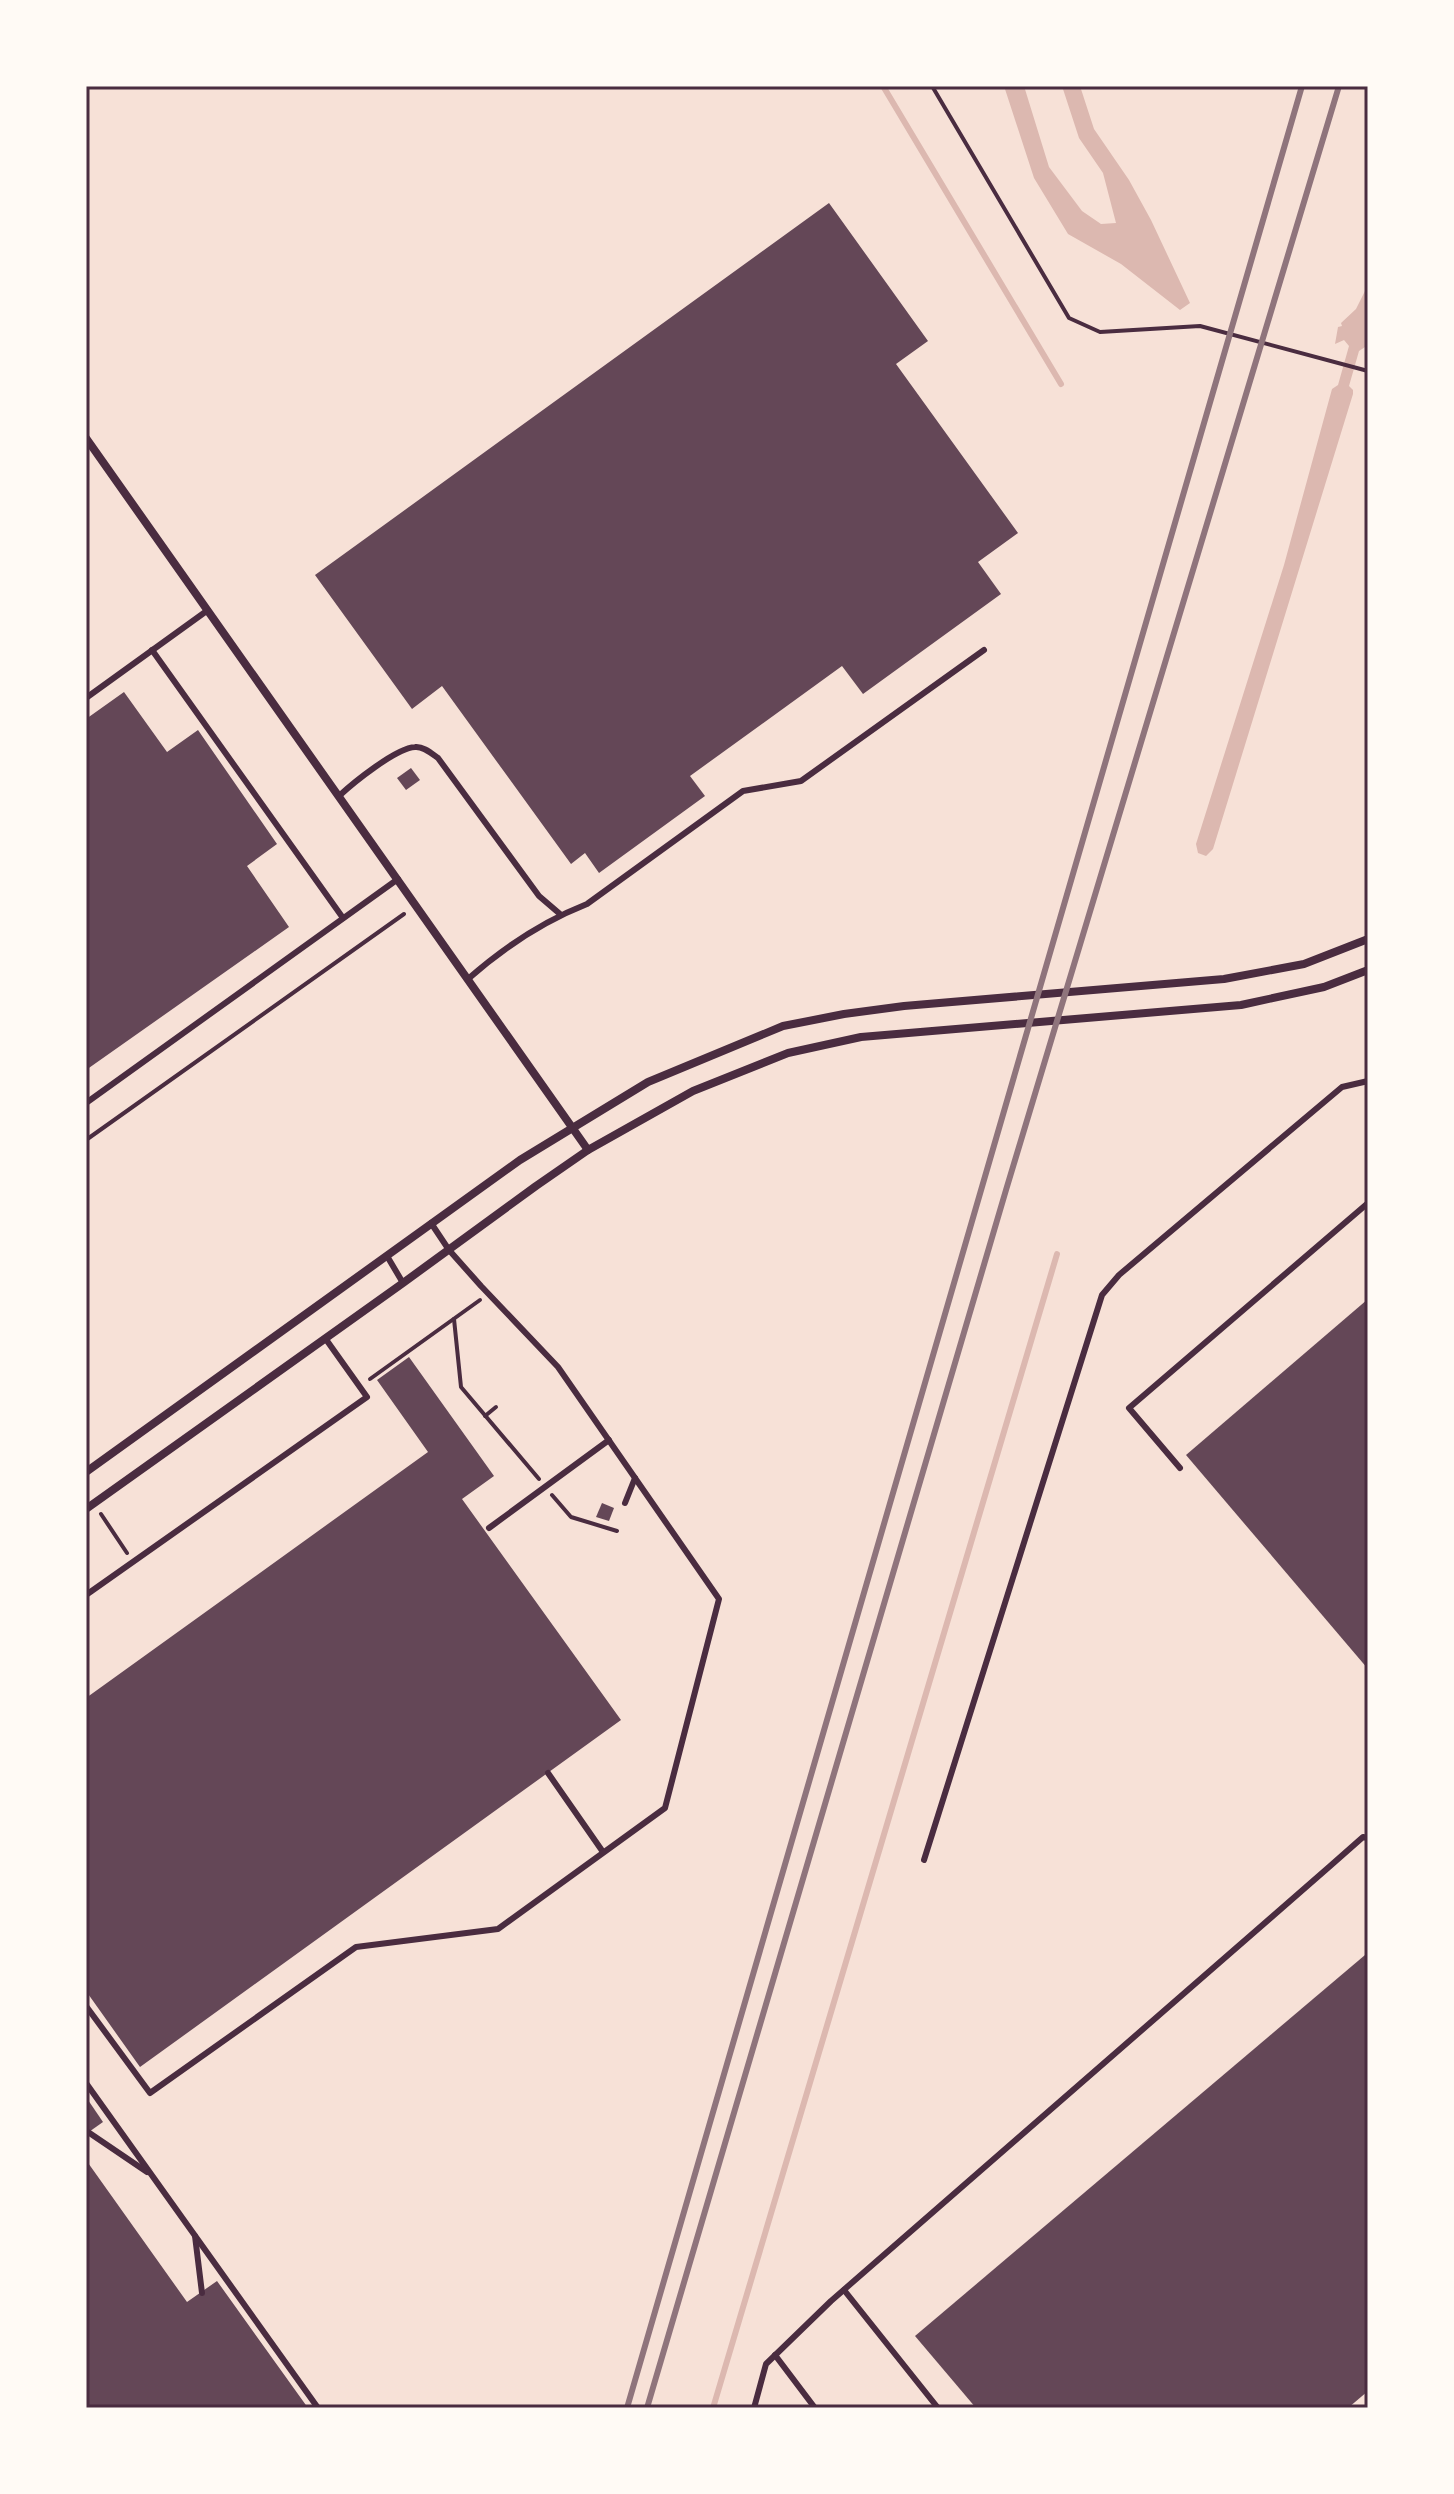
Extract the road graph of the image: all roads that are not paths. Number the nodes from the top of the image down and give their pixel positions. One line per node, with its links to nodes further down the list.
1 (86, 438): 2 (street)
2 (208, 610): 3 (lane); 6 (street)
3 (152, 650): 5 (lane); 9 (lane)
4 (984, 650): 8 (lane)
5 (86, 698)
6 (339, 796): 7 (street); 8 (lane)
7 (398, 879): 9 (lane); 12 (street)
8 (560, 914): 12 (lane)
9 (343, 918): 14 (lane)
10 (1367, 943): 15 (street)
11 (1368, 970): 16 (street)
12 (468, 979): 15 (street)
13 (1368, 1081): 34 (lane)
14 (86, 1103)
15 (571, 1127): 16 (street); 18 (street)
16 (588, 1150): 19 (street)
17 (1368, 1203): 24 (lane)
18 (431, 1223): 19 (lane); 20 (street)
19 (449, 1250): 21 (street); 23 (lane)
20 (387, 1256): 21 (lane); 25 (street)
21 (403, 1283): 22 (street)
22 (325, 1338): 28 (street); 30 (lane)
23 (609, 1440): 26 (lane); 29 (lane)
24 (1180, 1468)
25 (86, 1472)
26 (635, 1478): 27 (lane); 33 (lane)
27 (625, 1503)
28 (90, 1506)
29 (489, 1528)
30 (86, 1595)
31 (548, 1773): 33 (lane)
32 (1368, 1838): 40 (lane)
33 (603, 1852): 35 (lane)
34 (924, 1860)
35 (86, 2006)
36 (86, 2083): 38 (lane)
37 (88, 2132): 38 (lane)
38 (153, 2176): 39 (lane)
39 (195, 2236): 41 (lane); 43 (lane)
40 (844, 2290): 42 (lane); 46 (lane)
41 (202, 2293)
42 (775, 2355): 44 (lane); 45 (lane)
43 (318, 2408)
44 (754, 2408)
45 (815, 2408)
46 (938, 2408)

